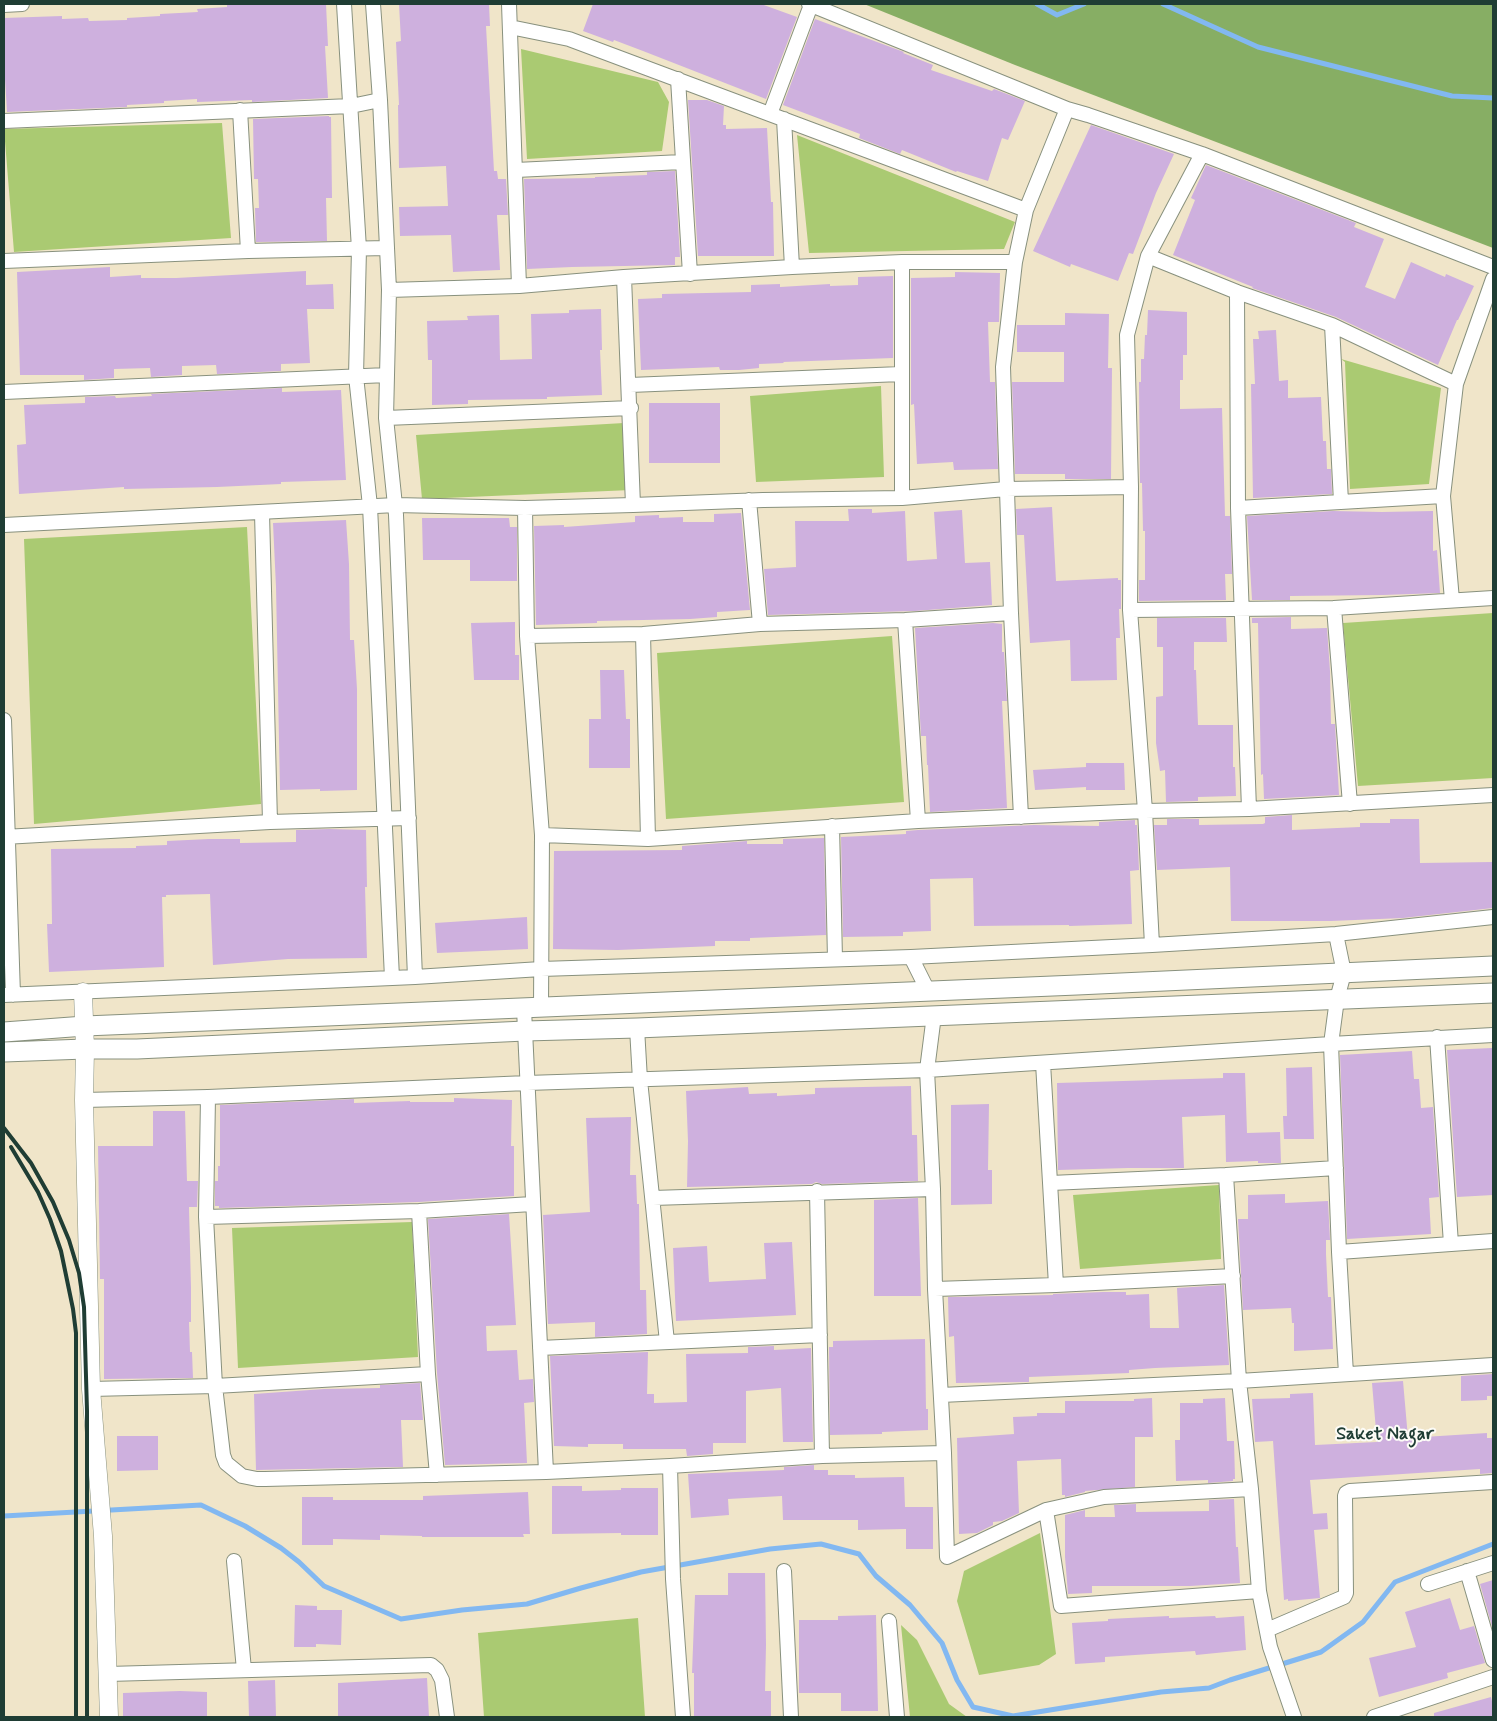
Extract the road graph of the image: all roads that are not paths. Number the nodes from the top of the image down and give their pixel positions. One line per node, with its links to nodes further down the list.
1 (22, 4): 6 (street)
2 (344, 4): 10 (street)
3 (373, 4): 9 (street)
4 (509, 4): 7 (street)
5 (810, 4): 11 (street); 13 (street)
6 (4, 5)
7 (510, 27): 8 (street); 18 (street)
8 (678, 79): 13 (street); 17 (street)
9 (380, 100): 10 (street); 20 (street)
10 (351, 106): 12 (street); 21 (street)
11 (1067, 109): 16 (street); 19 (street)
12 (240, 110): 15 (street); 22 (street)
13 (770, 114): 14 (street)
14 (784, 119): 19 (street); 27 (street)
15 (4, 121)
16 (1202, 154): 23 (street); 28 (street)
17 (682, 162): 18 (street); 29 (street)
18 (516, 170): 32 (street)
19 (1026, 210): 26 (street)
20 (386, 248): 21 (street); 33 (street)
21 (359, 249): 22 (street); 38 (street)
22 (248, 251): 24 (street)
23 (1148, 256): 34 (street); 44 (street)
24 (4, 261)
25 (902, 262): 26 (street); 27 (street); 36 (street)
26 (1015, 262): 45 (street)
27 (792, 267): 29 (street)
28 (1493, 267)
29 (690, 274): 30 (street)
30 (624, 277): 32 (street); 40 (street)
31 (1493, 279): 39 (street)
32 (519, 286): 33 (street)
33 (389, 290): 37 (street)
34 (1237, 292): 35 (street); 54 (street)
35 (1332, 325): 39 (street); 49 (street)
36 (902, 374): 40 (street); 47 (street)
37 (387, 375): 38 (street); 43 (street)
38 (356, 376): 41 (street); 52 (street)
39 (1456, 384): 46 (street)
40 (630, 385): 42 (street)
41 (4, 392)
42 (631, 408): 43 (street); 51 (street)
43 (386, 418): 50 (street)
44 (1130, 487): 45 (street); 60 (street)
45 (1006, 490): 47 (street); 62 (street)
46 (1443, 496): 49 (street); 58 (street)
47 (902, 498): 48 (street)
48 (748, 500): 51 (street); 64 (street)
49 (1342, 502): 54 (street)
50 (396, 505): 52 (street); 53 (street); 74 (street)
51 (633, 505): 53 (street)
52 (370, 506): 55 (street); 73 (street)
53 (525, 508): 66 (street)
54 (1238, 508): 61 (street)
55 (262, 513): 56 (street); 76 (street)
56 (4, 524)
57 (1493, 598): 58 (street)
58 (1452, 600): 59 (street)
59 (1334, 608): 61 (street); 69 (street)
60 (1130, 610): 61 (street); 71 (street)
61 (1242, 610): 70 (street)
62 (1011, 613): 63 (street); 72 (street)
63 (905, 620): 64 (street); 75 (street)
64 (760, 624): 65 (street)
65 (643, 634): 66 (street); 80 (street)
66 (527, 636): 78 (street)
67 (4, 720): 79 (street)
68 (1493, 795): 69 (street)
69 (1350, 804): 70 (street)
70 (1249, 809): 71 (street)
71 (1145, 811): 72 (street); 83 (street)
72 (1021, 817): 75 (street)
73 (385, 818): 74 (street); 76 (street); 90 (street)
74 (409, 818): 89 (street)
75 (918, 821): 77 (street)
76 (270, 822): 79 (street)
77 (832, 826): 80 (street); 85 (street)
78 (542, 835): 80 (street); 87 (street)
79 (6, 837): 94 (street)
80 (648, 839)
81 (1493, 917): 82 (street)
82 (1336, 934): 83 (street); 88 (street)
83 (1152, 945): 84 (street)
84 (911, 957): 85 (street); 91 (street)
85 (835, 959): 87 (street)
86 (1493, 966): 88 (main road)
87 (542, 969): 89 (street); 96 (street)
88 (1344, 972): 91 (main road); 95 (street)
89 (415, 977): 90 (street)
90 (392, 978): 92 (street)
91 (928, 991): 96 (main road); 97 (main road)
92 (83, 992): 94 (street); 98 (street)
93 (1493, 993): 95 (main road)
94 (9, 995)
95 (1337, 999): 97 (main road); 104 (street)
96 (533, 1008): 98 (main road); 100 (street)
97 (934, 1015): 99 (main road); 108 (street)
98 (85, 1026): 101 (main road); 105 (street)
99 (637, 1028): 100 (main road); 109 (street)
100 (525, 1031): 105 (main road); 110 (street)
101 (4, 1032)
102 (1493, 1035): 103 (street)
103 (1437, 1037): 104 (street); 123 (street)
104 (1331, 1044): 107 (street); 113 (street)
105 (86, 1049): 106 (main road); 112 (street)
106 (4, 1052)
107 (1043, 1064): 108 (street); 115 (street)
108 (928, 1070): 109 (street); 116 (street)
109 (640, 1080): 110 (street); 118 (street)
110 (527, 1083): 111 (street); 119 (street)
111 (208, 1097): 112 (street); 121 (street)
112 (84, 1100): 136 (street)
113 (1336, 1168): 114 (street); 124 (street)
114 (1226, 1175): 115 (street); 125 (street)
115 (1050, 1182): 126 (street)
116 (933, 1189): 117 (street); 127 (street)
117 (817, 1191): 118 (street); 128 (street)
118 (653, 1198): 129 (street)
119 (532, 1204): 120 (street); 130 (street)
120 (419, 1211): 121 (street); 132 (street)
121 (206, 1217): 135 (street)
122 (1493, 1241): 123 (street)
123 (1451, 1244): 124 (street)
124 (1339, 1252): 133 (street)
125 (1233, 1276): 126 (street); 134 (street)
126 (1056, 1285): 127 (street)
127 (935, 1289): 137 (street)
128 (820, 1335): 129 (street); 139 (street)
129 (667, 1342): 130 (street)
130 (540, 1348): 141 (street)
131 (1493, 1365): 133 (street)
132 (428, 1374): 135 (street); 142 (street)
133 (1346, 1374): 134 (street)
134 (1239, 1381): 137 (street); 144 (street)
135 (215, 1386): 136 (street); 142 (street)
136 (91, 1389): 156 (street)
137 (941, 1395): 138 (street)
138 (944, 1453): 139 (street); 145 (street)
139 (822, 1456): 140 (street)
140 (670, 1466): 141 (street); 160 (street)
141 (546, 1472): 142 (street)
142 (436, 1475)
143 (1493, 1482): 153 (street)
144 (1252, 1489): 145 (street); 151 (street)
145 (1046, 1510): 151 (street)
146 (234, 1561): 155 (street)
147 (1493, 1564): 149 (street)
148 (784, 1571): 161 (street)
149 (1467, 1572): 150 (street); 154 (street)
150 (1428, 1584)
151 (1259, 1591): 153 (street)
152 (889, 1621): 162 (street)
153 (1267, 1630): 163 (street)
154 (1493, 1660)
155 (244, 1670): 156 (street); 159 (street)
156 (108, 1674): 158 (street)
157 (1493, 1677): 164 (street)
158 (109, 1717)
159 (447, 1717)
160 (683, 1717)
161 (791, 1717)
162 (897, 1717)
163 (1294, 1717)
164 (1374, 1717)

